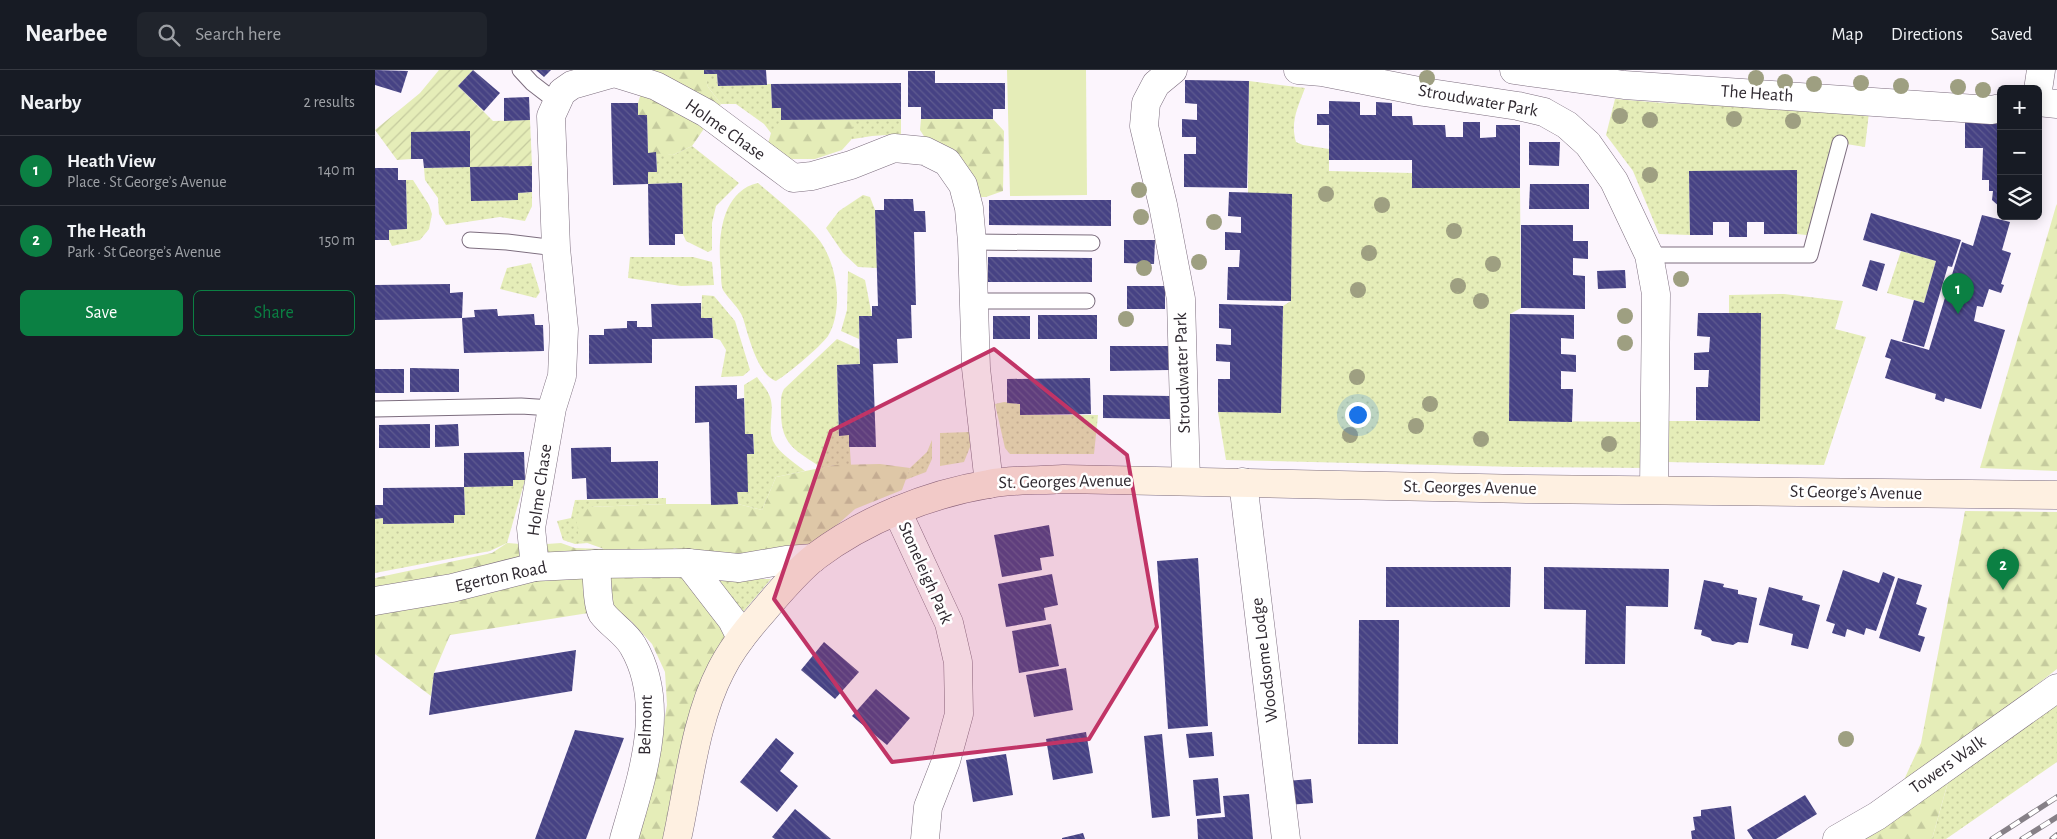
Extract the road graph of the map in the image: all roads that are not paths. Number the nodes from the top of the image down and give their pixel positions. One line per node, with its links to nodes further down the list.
1 (520, 70): 8 (lane)
2 (1173, 70): 21 (street, Stroudwater Park)
3 (1298, 70): 16 (street, Stroudwater Park)
4 (1514, 70): 10 (street, The Heath)
5 (2041, 70): 6 (street)
6 (2039, 85)
7 (2042, 102): 9 (street)
8 (558, 103): 13 (street, Holme Chase); 15 (street, Holme Chase)
9 (2057, 104)
10 (1997, 109)
11 (1840, 143): 16 (lane)
12 (469, 240): 15 (lane)
13 (972, 242): 14 (lane); 17 (street, Holme Chase)
14 (1092, 242)
15 (556, 248): 19 (street, Holme Chase)
16 (1649, 255): 24 (street, Stroudwater Park)
17 (974, 301): 18 (lane); 23 (street, Holme Chase)
18 (1087, 301)
19 (552, 408): 20 (lane); 30 (street, Holme Chase)
20 (375, 409)
21 (1186, 481): 22 (main road, St. Georges Avenue); 23 (main road, St. Georges Avenue)
22 (1243, 482): 24 (main road, St. Georges Avenue); 37 (street, Woodsome Lodge)
23 (989, 484): 26 (main road, St. Georges Avenue)
24 (1654, 489): 25 (main road, St George’s Avenue)
25 (2057, 495)
26 (897, 511): 27 (main road, St. Georges Avenue); 36 (street, Stoneleigh Park)
27 (814, 558): 28 (street, Egerton Road); 32 (main road, St. Georges Avenue)
28 (688, 563): 29 (street, Egerton Road); 32 (street)
29 (596, 564): 30 (street, Egerton Road); 34 (street, Belmont)
30 (535, 567): 31 (street, Egerton Road)
31 (375, 601)
32 (741, 638): 35 (main road, St. Georges Avenue)
33 (2057, 688): 38 (street, Towers Walk)
34 (624, 839)
35 (677, 839)
36 (925, 839)
37 (1286, 839)
38 (1837, 839)

